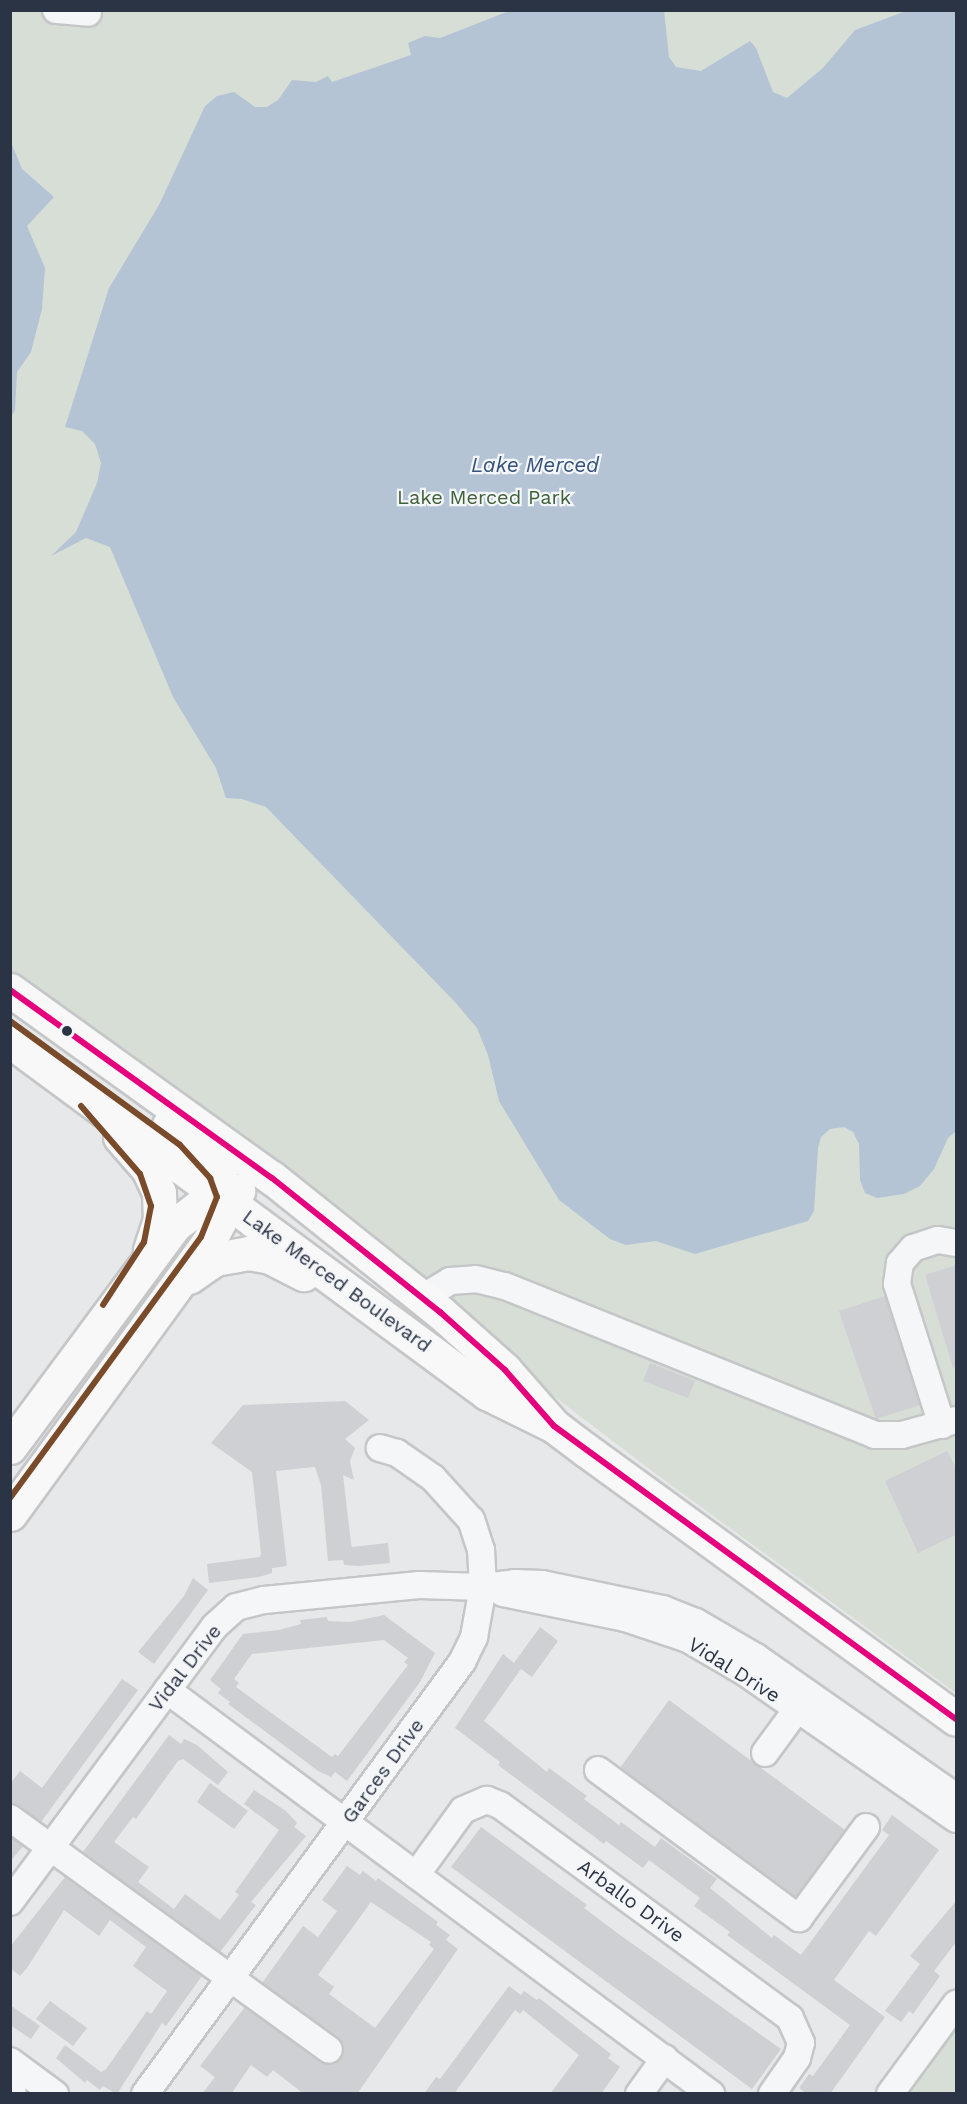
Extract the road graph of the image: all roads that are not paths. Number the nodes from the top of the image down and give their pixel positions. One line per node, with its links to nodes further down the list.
1 (57, 10): 2 (street)
2 (88, 13)
3 (10, 990): 10 (main road, Lake Merced Boulevard)
4 (10, 1009): 7 (main road)
5 (10, 1041): 6 (main road, Lake Merced Boulevard)
6 (81, 1092): 7 (main road, Lake Merced Boulevard); 9 (main road)
7 (224, 1195): 9 (main road); 11 (main road); 12 (main road, Lake Merced Boulevard); 13 (main road)
8 (957, 1243): 15 (street)
9 (132, 1282): 16 (main road)
10 (422, 1298): 13 (main road, Lake Merced Boulevard); 15 (street)
11 (164, 1305): 12 (main road); 18 (main road)
12 (406, 1331): 14 (main road, Lake Merced Boulevard)
13 (476, 1348): 14 (main road, Lake Merced Boulevard)
14 (554, 1426): 22 (main road, Lake Merced Boulevard)
15 (952, 1426)
16 (10, 1447)
17 (380, 1448): 19 (street, Garces Drive)
18 (10, 1514)
19 (483, 1587): 20 (street, Vidal Drive); 21 (street, Vidal Drive); 28 (street, Garces Drive)
20 (166, 1690): 28 (street); 30 (street, Vidal Drive)
21 (802, 1702): 23 (street); 25 (street, Vidal Drive); 27 (street, Vidal Drive)
22 (957, 1719)
23 (765, 1753)
24 (598, 1770): 29 (street)
25 (957, 1797)
26 (10, 1818): 30 (street)
27 (957, 1819)
28 (345, 1822): 31 (street); 33 (street, Garces Drive)
29 (866, 1827)
30 (50, 1849): 32 (street, Vidal Drive); 33 (street)
31 (416, 1875): 36 (street); 44 (street, Arballo Drive)
32 (10, 1902)
33 (229, 1980): 35 (street); 41 (street, Garces Drive)
34 (957, 2004): 45 (street)
35 (329, 2050)
36 (665, 2058): 42 (street); 43 (street)
37 (10, 2061): 40 (street)
38 (10, 2080): 39 (street)
39 (12, 2094)
40 (55, 2094)
41 (145, 2094)
42 (639, 2094)
43 (711, 2094)
44 (772, 2094)
45 (890, 2094)

